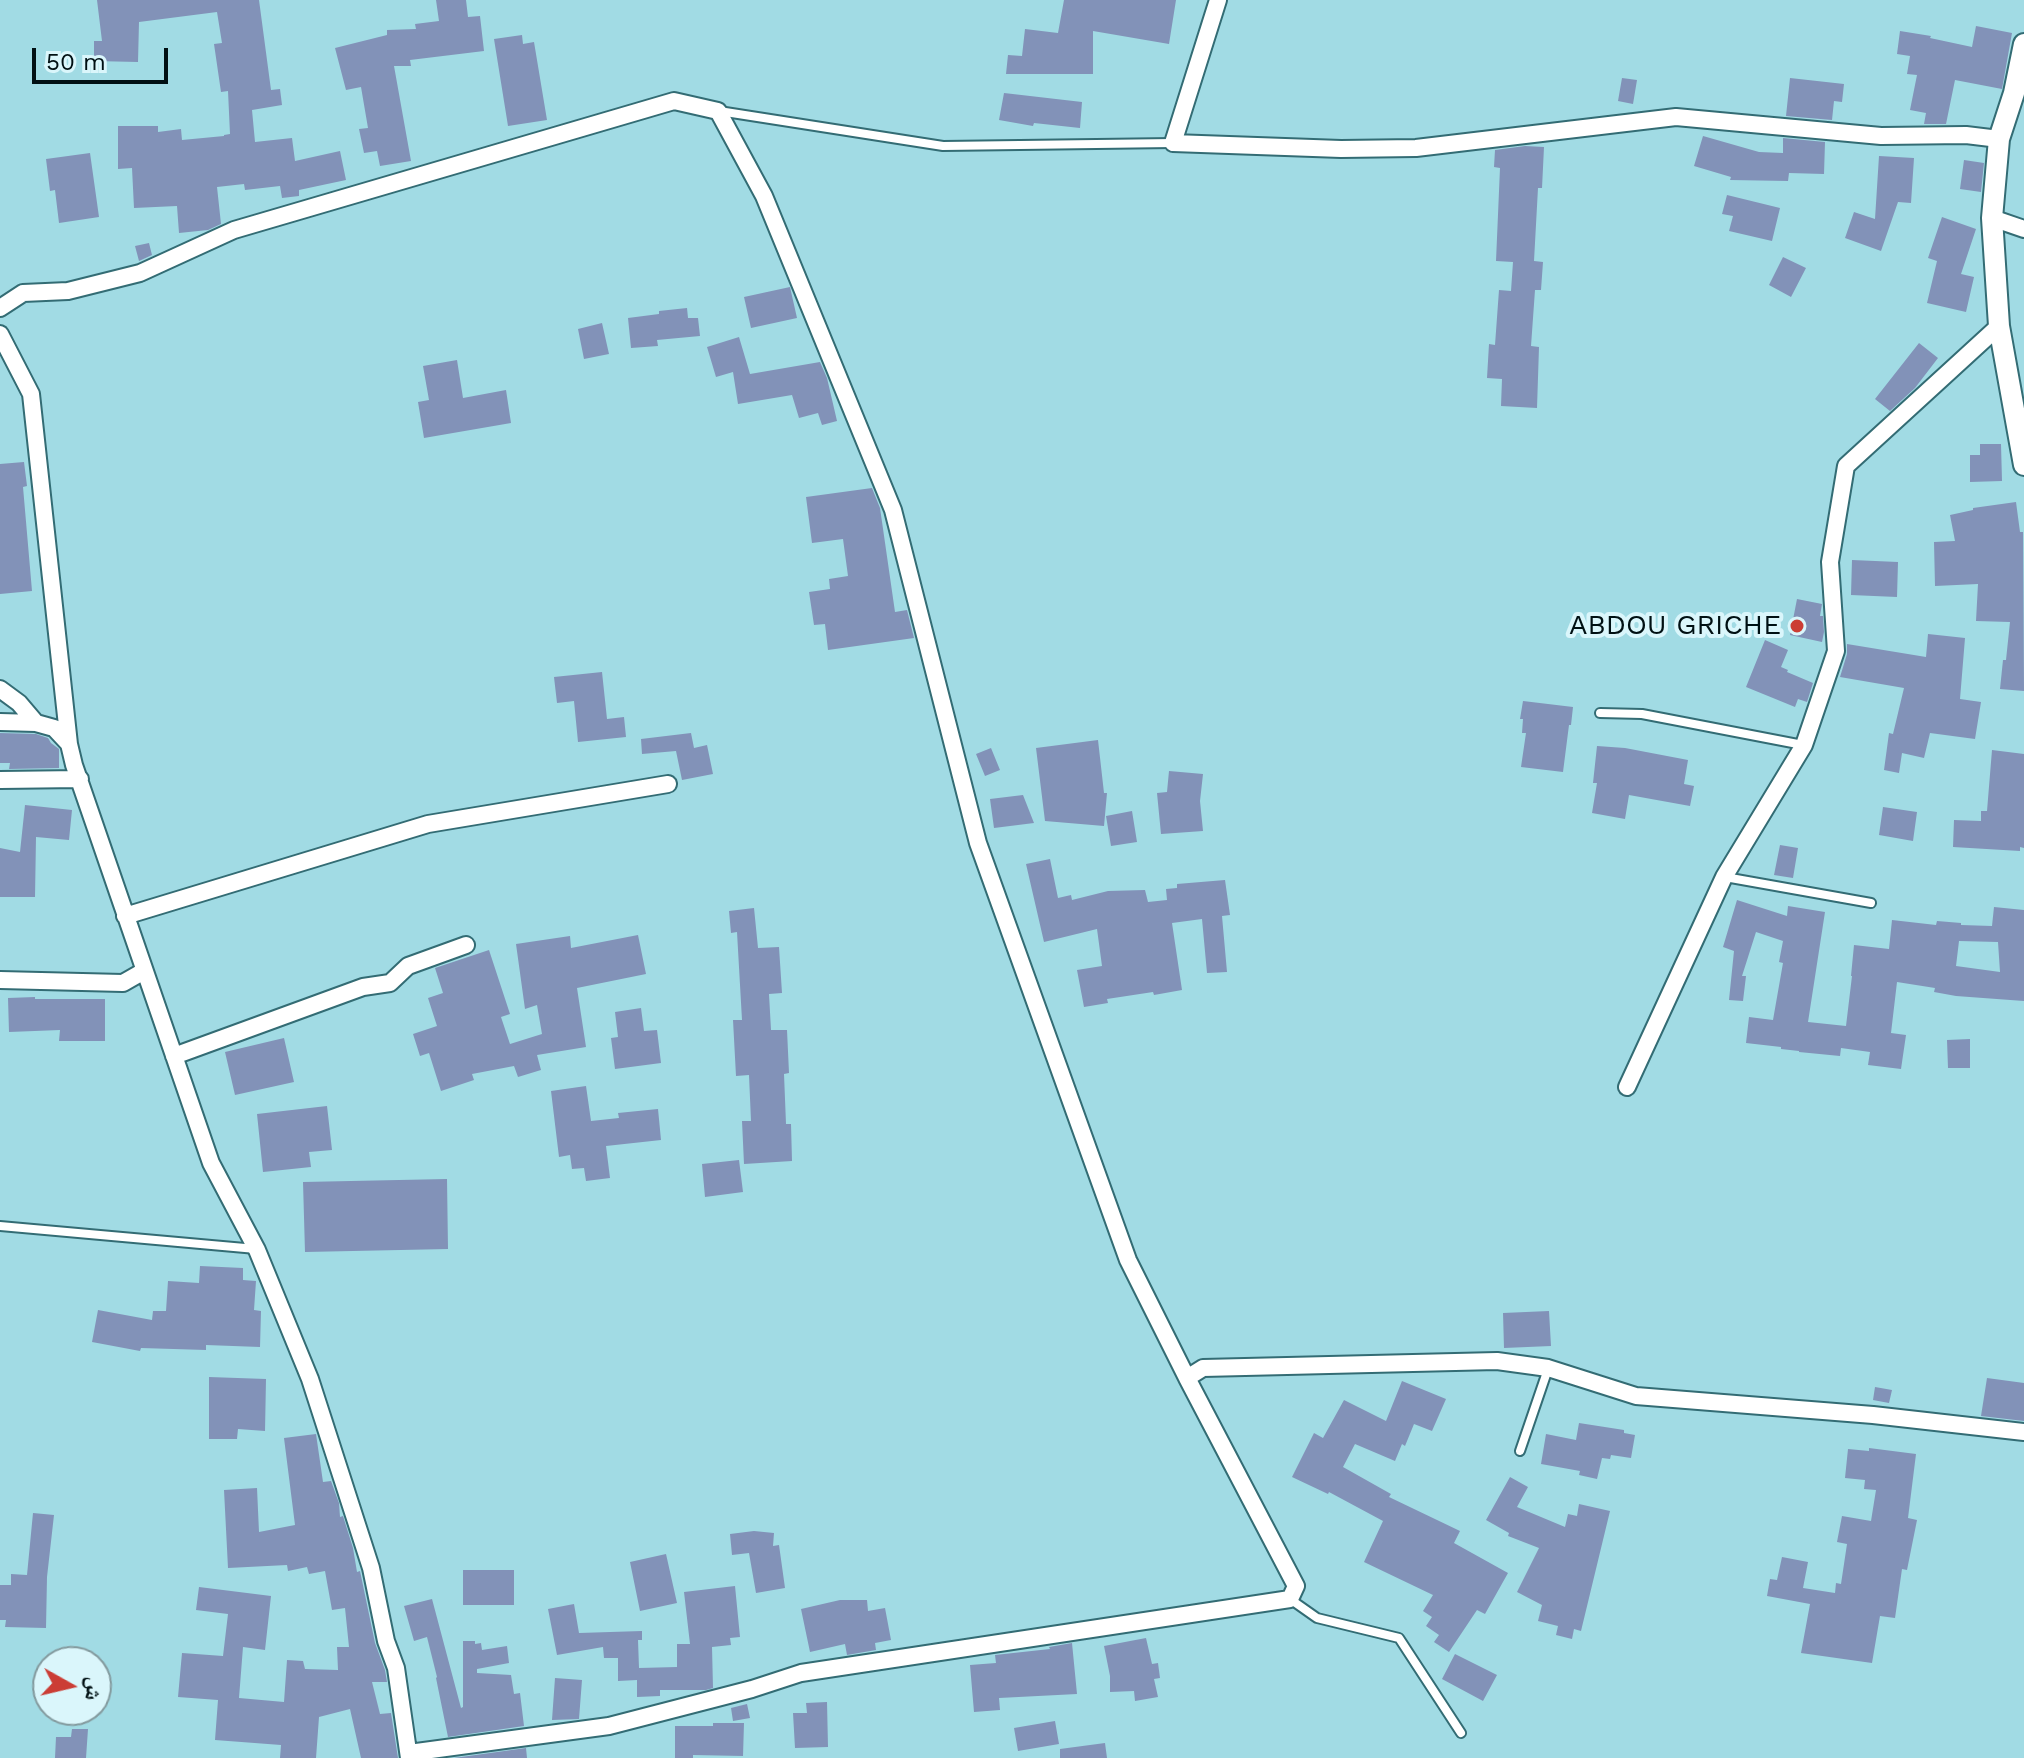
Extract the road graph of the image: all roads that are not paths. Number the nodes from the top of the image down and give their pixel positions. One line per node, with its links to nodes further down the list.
1 (1218, 0): 5 (street)
2 (2024, 44): 4 (street)
3 (718, 111): 5 (lane); 8 (street); 32 (street)
4 (1999, 139): 5 (street); 6 (street)
5 (1173, 143)
6 (1992, 218): 7 (street); 9 (street)
7 (2024, 229)
8 (0, 308)
9 (1999, 326): 11 (street); 17 (street)
10 (0, 334): 16 (street)
11 (2024, 465)
12 (0, 689): 15 (street)
13 (1600, 713): 17 (lane)
14 (0, 722): 15 (street)
15 (36, 723): 16 (street)
16 (69, 744): 18 (street)
17 (1804, 745): 21 (street)
18 (80, 779): 19 (street); 23 (street)
19 (0, 780)
20 (668, 784): 23 (street)
21 (1724, 877): 22 (lane); 28 (street)
22 (1871, 903)
23 (125, 916): 25 (street)
24 (466, 945): 27 (street)
25 (144, 971): 26 (street); 27 (street)
26 (0, 980)
27 (174, 1056): 30 (street)
28 (1627, 1087)
29 (0, 1226): 30 (lane)
30 (257, 1250): 37 (street)
31 (1548, 1368): 32 (street); 33 (street); 34 (lane)
32 (1187, 1378): 35 (street)
33 (2024, 1432)
34 (1520, 1451)
35 (1290, 1599): 36 (lane); 37 (street)
36 (1461, 1733)
37 (409, 1756)

